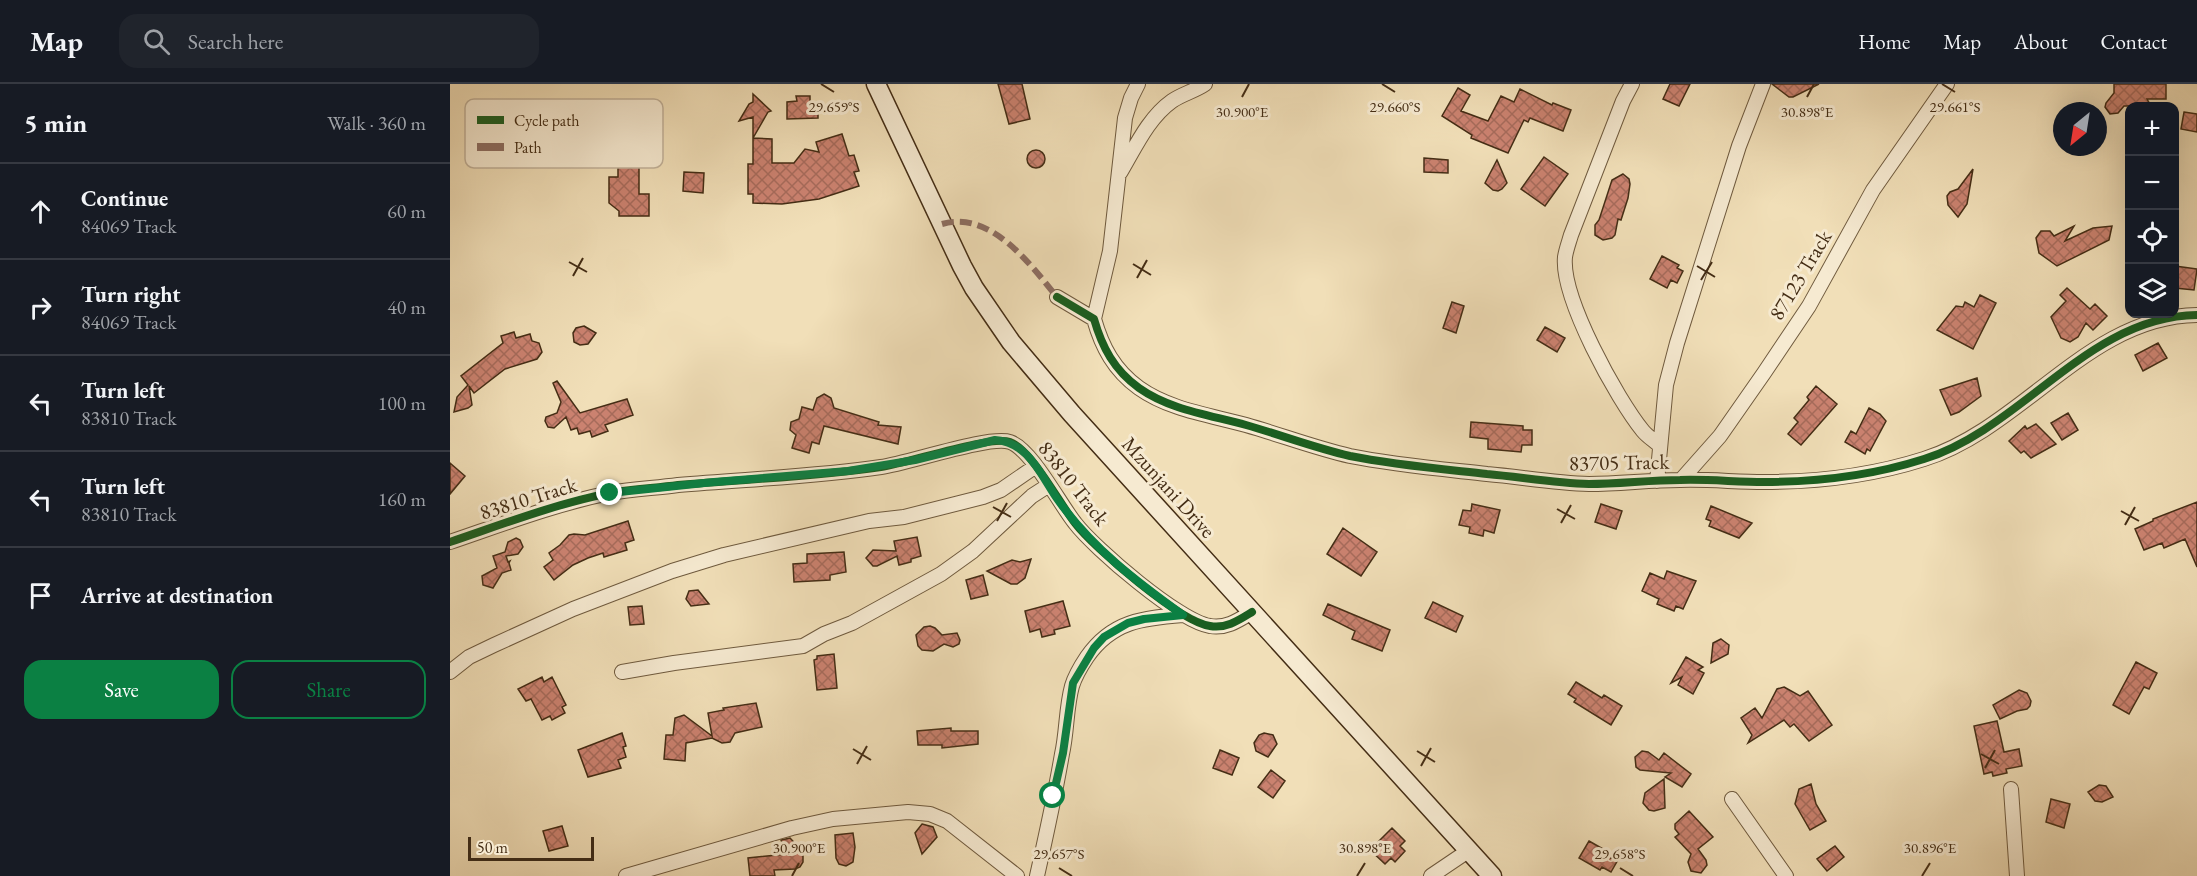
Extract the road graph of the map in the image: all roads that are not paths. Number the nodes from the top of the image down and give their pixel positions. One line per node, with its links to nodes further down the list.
1 (876, 84): 17 (main road, Mzunjani Drive)
2 (1138, 84): 7 (street)
3 (1205, 84): 7 (street)
4 (1632, 84): 11 (street)
5 (1763, 84): 11 (street)
6 (1947, 84): 13 (street, 87123 Track)
7 (1117, 180): 10 (street)
8 (1057, 297): 10 (street)
9 (2197, 315): 13 (street, 83705 Track)
10 (1094, 319): 14 (street, 83705 Track)
11 (1660, 446): 14 (street)
12 (1036, 466): 15 (street, 83810 Track); 16 (street, 83810 Track); 19 (street)
13 (1681, 480): 14 (street, 83705 Track)
14 (1657, 481)
15 (1048, 485): 18 (street, 83810 Track); 20 (street)
16 (450, 542)
17 (1252, 612): 18 (street, 83810 Track); 23 (main road, Mzunjani Drive)
18 (1183, 615): 26 (street)
19 (450, 672)
20 (622, 672)
21 (2011, 789): 30 (street)
22 (1732, 799): 29 (street)
23 (1468, 851): 27 (street); 28 (main road, Mzunjani Drive)
24 (626, 876): 25 (street)
25 (1017, 876)
26 (1037, 876)
27 (1431, 876)
28 (1492, 876)
29 (1786, 876)
30 (2017, 876)

